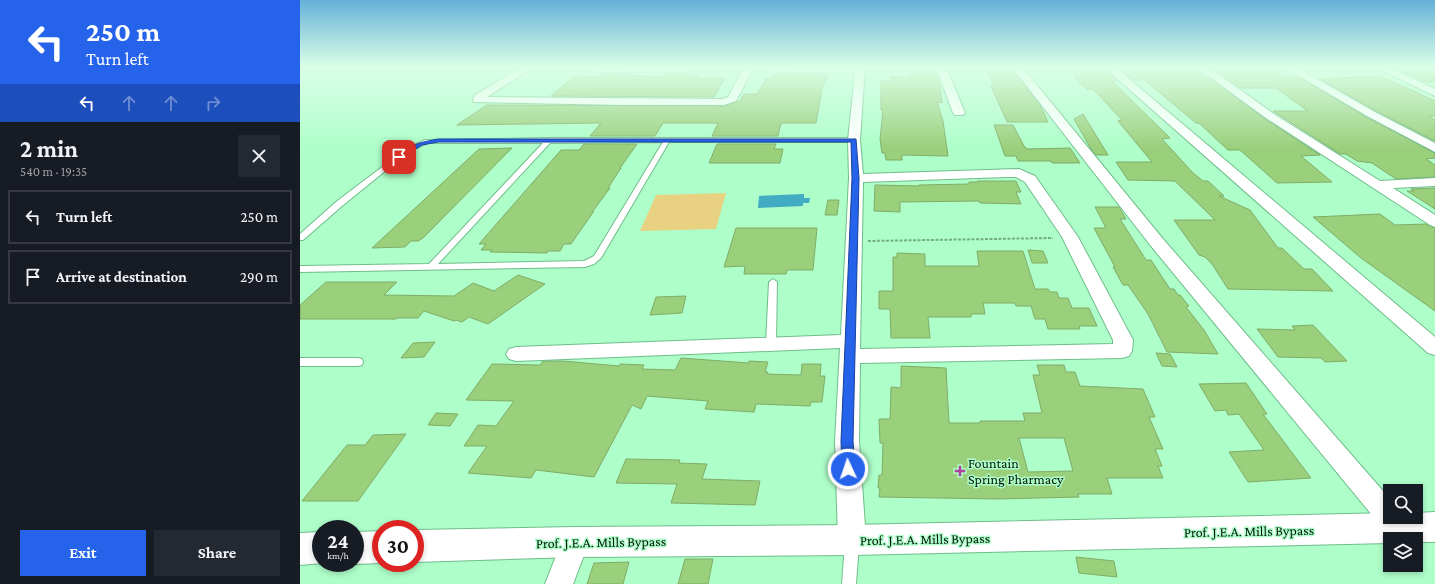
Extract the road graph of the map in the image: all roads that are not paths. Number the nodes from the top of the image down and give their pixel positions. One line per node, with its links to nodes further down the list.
1 (484, 94): 2 (street)
2 (735, 94)
3 (858, 94): 12 (street)
4 (952, 94): 9 (street)
5 (1038, 94): 28 (street)
6 (1141, 94): 24 (street)
7 (1239, 94): 16 (street)
8 (1336, 94): 13 (street)
9 (959, 113)
10 (549, 140): 11 (lane); 18 (lane); 19 (lane)
11 (667, 140): 12 (lane); 19 (lane)
12 (854, 140): 14 (street)
13 (1435, 148)
14 (856, 178): 23 (street); 23 (street)
15 (1435, 182): 16 (street)
16 (1378, 185): 17 (street)
17 (1435, 222)
18 (300, 238)
19 (431, 267): 20 (lane)
20 (300, 269)
21 (773, 282): 22 (lane)
22 (771, 344): 23 (street); 25 (street)
23 (850, 348): 30 (street)
24 (1435, 348)
25 (516, 354)
26 (300, 362): 27 (lane)
27 (358, 362)
28 (1423, 532)
29 (1383, 533): 30 (street, Prof. J.E.A. Mills Bypass)
30 (852, 540): 31 (street, Prof. J.E.A. Mills Bypass); 36 (lane)
31 (575, 542): 32 (street, Prof. J.E.A. Mills Bypass); 35 (street)
32 (424, 546)
33 (312, 548): 34 (street)
34 (300, 549)
35 (559, 584)
36 (849, 584)

